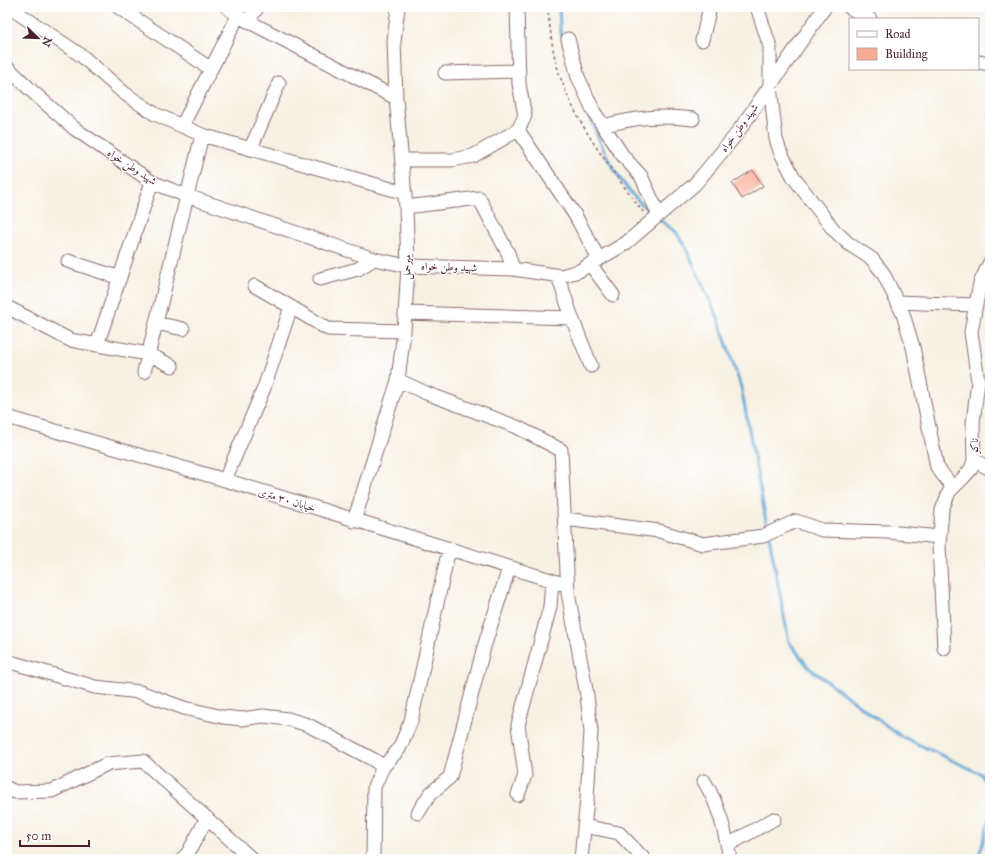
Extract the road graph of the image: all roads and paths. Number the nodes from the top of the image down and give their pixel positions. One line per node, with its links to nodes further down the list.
1 (9, 7): 25 (street)
2 (118, 7): 18 (street)
3 (227, 7): 11 (street)
4 (258, 7): 11 (street)
5 (398, 7): 23 (street, میرحمل)
6 (517, 7): 19 (street)
7 (710, 7): 14 (street)
8 (757, 7): 22 (street)
9 (825, 7): 22 (street, شهید وطن خواه)
10 (849, 7): 12 (street)
11 (243, 18): 18 (street); 23 (street)
12 (868, 18)
13 (568, 39): 26 (street)
14 (702, 40)
15 (979, 62): 16 (street)
16 (990, 64)
17 (7, 66): 31 (street, شهید وطن خواه)
18 (211, 69): 25 (street)
19 (519, 71): 20 (street); 27 (street)
20 (445, 73)
21 (279, 83): 29 (street)
22 (770, 86): 35 (street, شهید وطن خواه); 47 (street)
23 (396, 98): 30 (street, میرحمل)
24 (694, 119): 26 (street)
25 (182, 126): 28 (street)
26 (603, 126): 35 (street)
27 (518, 130): 30 (street); 38 (street)
28 (202, 135): 29 (street); 33 (street)
29 (251, 148): 32 (street)
30 (402, 160): 32 (street, میرحمل)
31 (152, 182): 33 (street, شهید وطن خواه); 43 (street)
32 (405, 193): 34 (street, میرحمل)
33 (187, 196): 36 (street, شهید وطن خواه); 53 (street)
34 (406, 206): 40 (street, میرحمل); 41 (street)
35 (659, 215): 38 (street, شهید وطن خواه)
36 (374, 259): 40 (street, شهید وطن خواه); 44 (street)
37 (68, 262): 43 (street)
38 (594, 262): 42 (street, شهید وطن خواه); 46 (street)
39 (990, 262): 48 (street, ناکو)
40 (408, 266): 41 (street, شهید وطن خواه); 51 (street, میرحمل)
41 (513, 269): 42 (street, شهید وطن خواه)
42 (558, 276): 52 (street)
43 (120, 278): 56 (street)
44 (320, 279)
45 (255, 286): 50 (street)
46 (613, 295)
47 (897, 302): 48 (street); 66 (street)
48 (975, 305): 63 (street, ناکو)
49 (7, 307): 56 (street)
50 (291, 307): 55 (street); 65 (street)
51 (405, 313): 52 (street); 55 (street, میرحمل)
52 (572, 318): 59 (street)
53 (156, 323): 54 (street); 57 (street)
54 (183, 329)
55 (404, 331): 61 (street, میرحمل)
56 (97, 346): 57 (street)
57 (148, 354): 58 (street); 60 (street)
58 (172, 366)
59 (591, 366)
60 (144, 372)
61 (398, 380): 67 (street); 68 (street, میرحمل)
62 (7, 417): 65 (street, خیابان ۳۰ متری)
63 (974, 460): 64 (street); 66 (street, ناکو)
64 (990, 469)
65 (225, 480): 68 (street, خیابان ۳۰ متری)
66 (953, 488): 69 (street, ناکو)
67 (565, 519): 69 (street); 73 (street)
68 (354, 521): 70 (street, خیابان ۳۰ متری)
69 (940, 537): 74 (street, ناکو)
70 (449, 549): 71 (street, خیابان ۳۰ متری); 76 (street)
71 (509, 568): 72 (street, خیابان ۳۰ متری); 80 (street)
72 (552, 581): 73 (street, خیابان ۳۰ متری); 79 (street)
73 (567, 585): 83 (street)
74 (944, 648)
75 (7, 661): 76 (street)
76 (383, 768): 87 (street)
77 (704, 780): 84 (street)
78 (7, 788): 81 (street)
79 (518, 795)
80 (418, 813)
81 (207, 818): 85 (street); 86 (street)
82 (774, 819): 84 (street)
83 (584, 826): 88 (street); 89 (street)
84 (728, 845): 90 (street)
85 (182, 859)
86 (252, 859)
87 (373, 859)
88 (581, 859)
89 (644, 859)
90 (730, 859)

